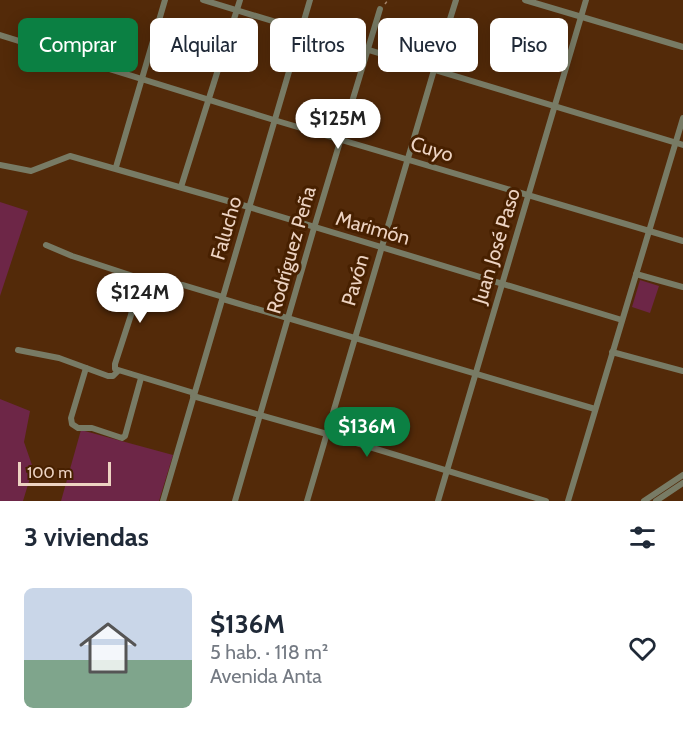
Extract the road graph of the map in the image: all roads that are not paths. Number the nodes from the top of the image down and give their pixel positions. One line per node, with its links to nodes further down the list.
1 (165, 0): 21 (street)
2 (203, 0): 9 (street)
3 (240, 0): 9 (street)
4 (310, 0): 11 (street, Falucho)
5 (456, 0): 12 (street, Pavón)
6 (525, 0): 10 (street)
7 (586, 0): 10 (street, Juan José Paso)
8 (380, 9): 16 (street, Rodríguez Peña)
9 (236, 10): 13 (street); 22 (street)
10 (581, 16): 15 (street); 23 (street, Juan José Paso)
11 (305, 18)
12 (450, 18)
13 (270, 20)
14 (0, 35): 21 (street, Cuyo)
15 (683, 47)
16 (367, 50): 17 (street); 26 (street, Rodríguez Peña)
17 (378, 53)
18 (288, 72): 25 (street, Falucho)
19 (433, 72): 29 (street, Pavón)
20 (441, 72): 23 (street)
21 (142, 79): 22 (street, Cuyo); 31 (street)
22 (207, 99): 25 (street, Cuyo); 32 (street)
23 (555, 106): 27 (street); 33 (street, Juan José Paso)
24 (683, 118): 27 (street)
25 (274, 120): 26 (street, Cuyo); 34 (street, Falucho)
26 (341, 138): 29 (street, Cuyo); 35 (street, Rodríguez Peña)
27 (675, 142): 28 (street); 36 (street)
28 (683, 145)
29 (407, 159): 33 (street, Cuyo); 39 (street, Pavón)
30 (0, 165): 31 (street, Marimón)
31 (116, 167): 32 (street, Marimón)
32 (181, 187): 34 (street, Marimón)
33 (529, 195): 36 (street, Cuyo); 42 (street, Juan José Paso)
34 (249, 207): 35 (street, Marimón); 44 (street, Falucho)
35 (314, 228): 39 (street, Marimón); 45 (street, Rodríguez Peña)
36 (649, 231): 37 (street, Cuyo); 40 (street)
37 (683, 241)
38 (46, 245): 41 (street)
39 (382, 247): 42 (street, Marimón); 47 (street, Pavón)
40 (636, 274): 43 (street); 46 (street)
41 (139, 278): 44 (street); 51 (street)
42 (502, 284): 46 (street, Marimón); 53 (street, Juan José Paso)
43 (683, 287)
44 (223, 298): 45 (street); 55 (street, Falucho)
45 (289, 318): 47 (street); 57 (street, Rodríguez Peña)
46 (622, 320): 49 (street)
47 (355, 337): 53 (street); 58 (street, Pavón)
48 (18, 350): 50 (street)
49 (612, 352): 52 (street); 56 (street)
50 (86, 368): 51 (street); 54 (street)
51 (118, 371): 54 (street)
52 (683, 371)
53 (475, 372): 56 (street); 59 (street, Juan José Paso)
54 (141, 378): 55 (street)
55 (194, 395): 57 (street); 62 (street, Falucho)
56 (595, 409): 67 (street)
57 (261, 415): 58 (street); 63 (street, Rodríguez Peña)
58 (327, 434): 59 (street); 64 (street, Pavón)
59 (446, 470): 65 (street, Juan José Paso); 66 (street)
60 (683, 475): 68 (street)
61 (683, 483): 69 (street)
62 (163, 500)
63 (235, 501)
64 (307, 501)
65 (438, 501)
66 (546, 501)
67 (568, 501)
68 (644, 501)
69 (656, 501)

